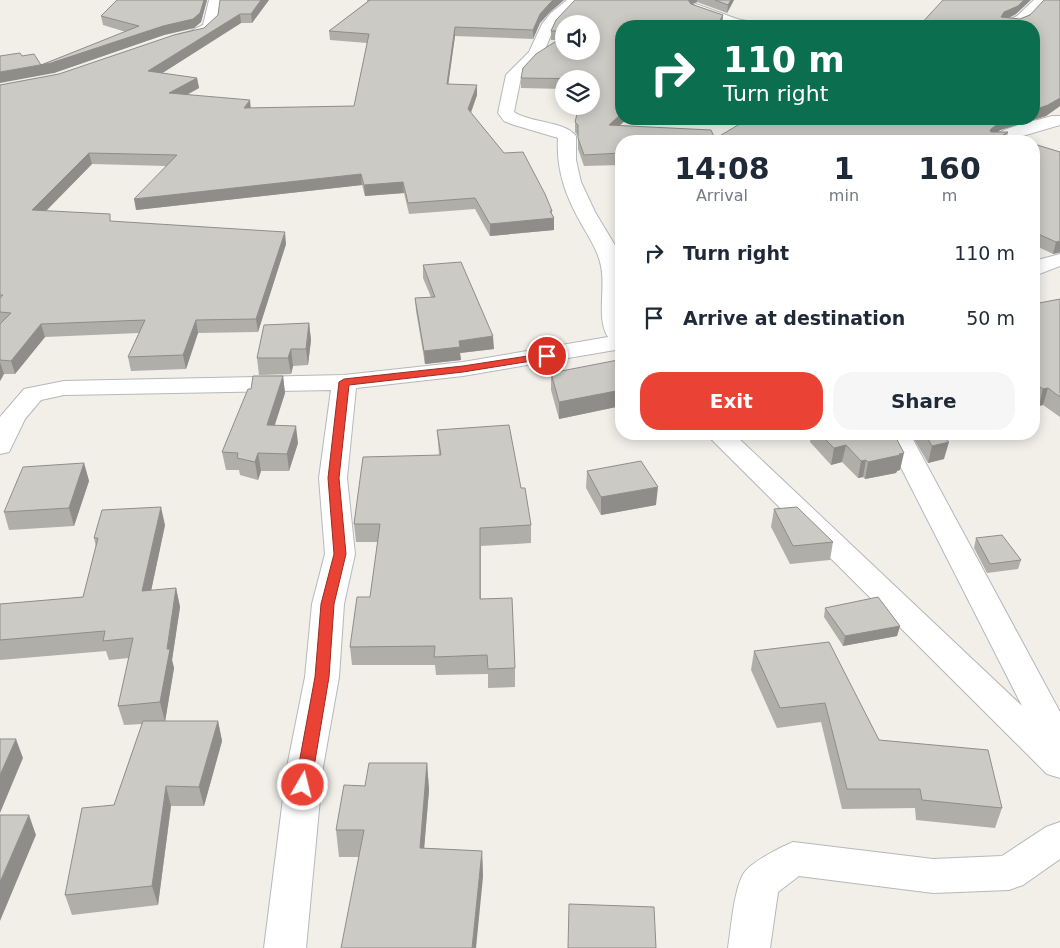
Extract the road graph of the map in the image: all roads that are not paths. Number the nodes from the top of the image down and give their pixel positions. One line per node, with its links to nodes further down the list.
1 (215, 0): 8 (street)
2 (575, 0): 14 (street)
3 (1037, 4): 5 (street); 7 (street)
4 (696, 8): 6 (street)
5 (1051, 12)
6 (728, 20)
7 (1020, 20)
8 (162, 44)
9 (1040, 115): 10 (street)
10 (1059, 120): 11 (street)
11 (1009, 135)
12 (1060, 260): 13 (street)
13 (1040, 266)
14 (615, 295)
15 (615, 295): 16 (street)
16 (615, 331)
17 (615, 341): 18 (street)
18 (344, 382): 21 (street); 25 (street)
19 (725, 440): 23 (street)
20 (900, 440): 22 (street)
21 (0, 446)
22 (1060, 745)
23 (1060, 764)
24 (1060, 838): 26 (street)
25 (285, 948)
26 (749, 948)

